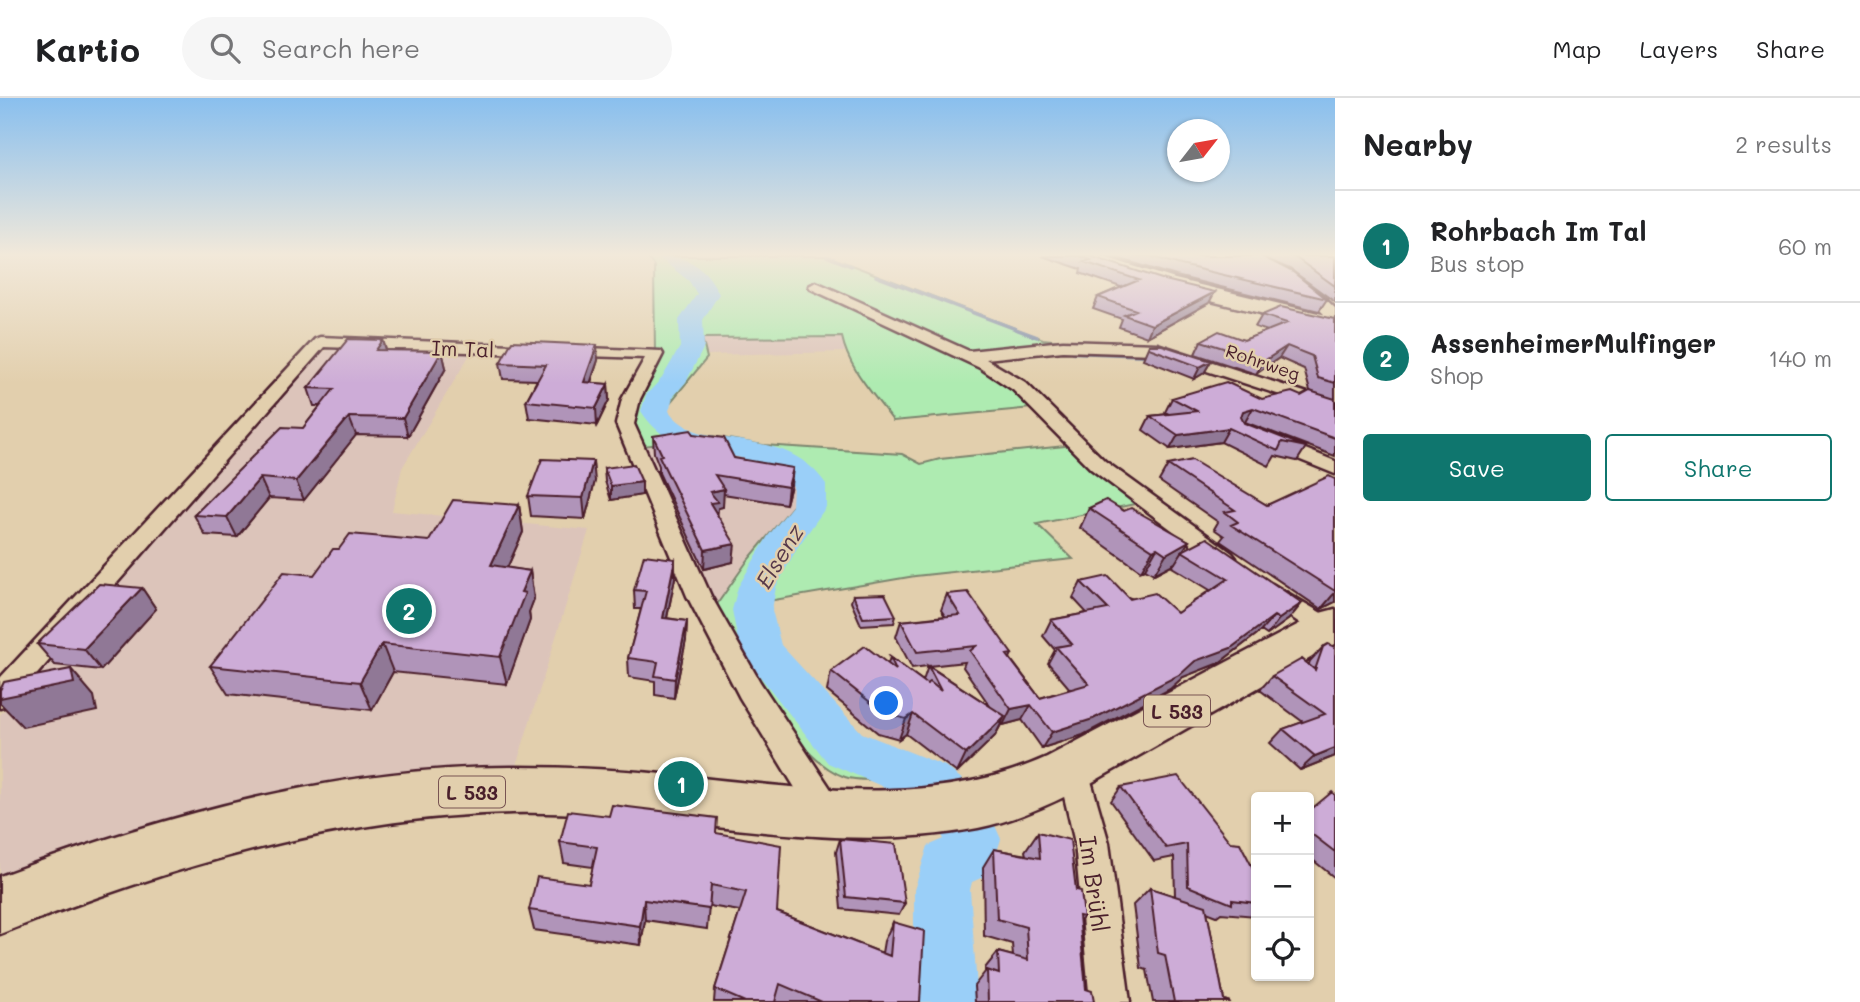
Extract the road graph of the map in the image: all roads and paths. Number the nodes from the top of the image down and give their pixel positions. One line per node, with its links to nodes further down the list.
1 (842, 298): 5 (street)
2 (1229, 298): 4 (main road)
3 (1317, 298): 4 (street)
4 (1330, 322)
5 (968, 356): 6 (street, Rohrweg); 9 (street)
6 (1335, 408)
7 (1255, 434): 8 (street)
8 (1335, 468)
9 (1331, 626): 11 (main road, L 533)
10 (0, 697): 12 (street, Im Tal)
11 (1072, 767): 12 (main road, L 533); 14 (street, Im Brühl)
12 (827, 811): 13 (main road, L 533)
13 (0, 905)
14 (1111, 1002)

